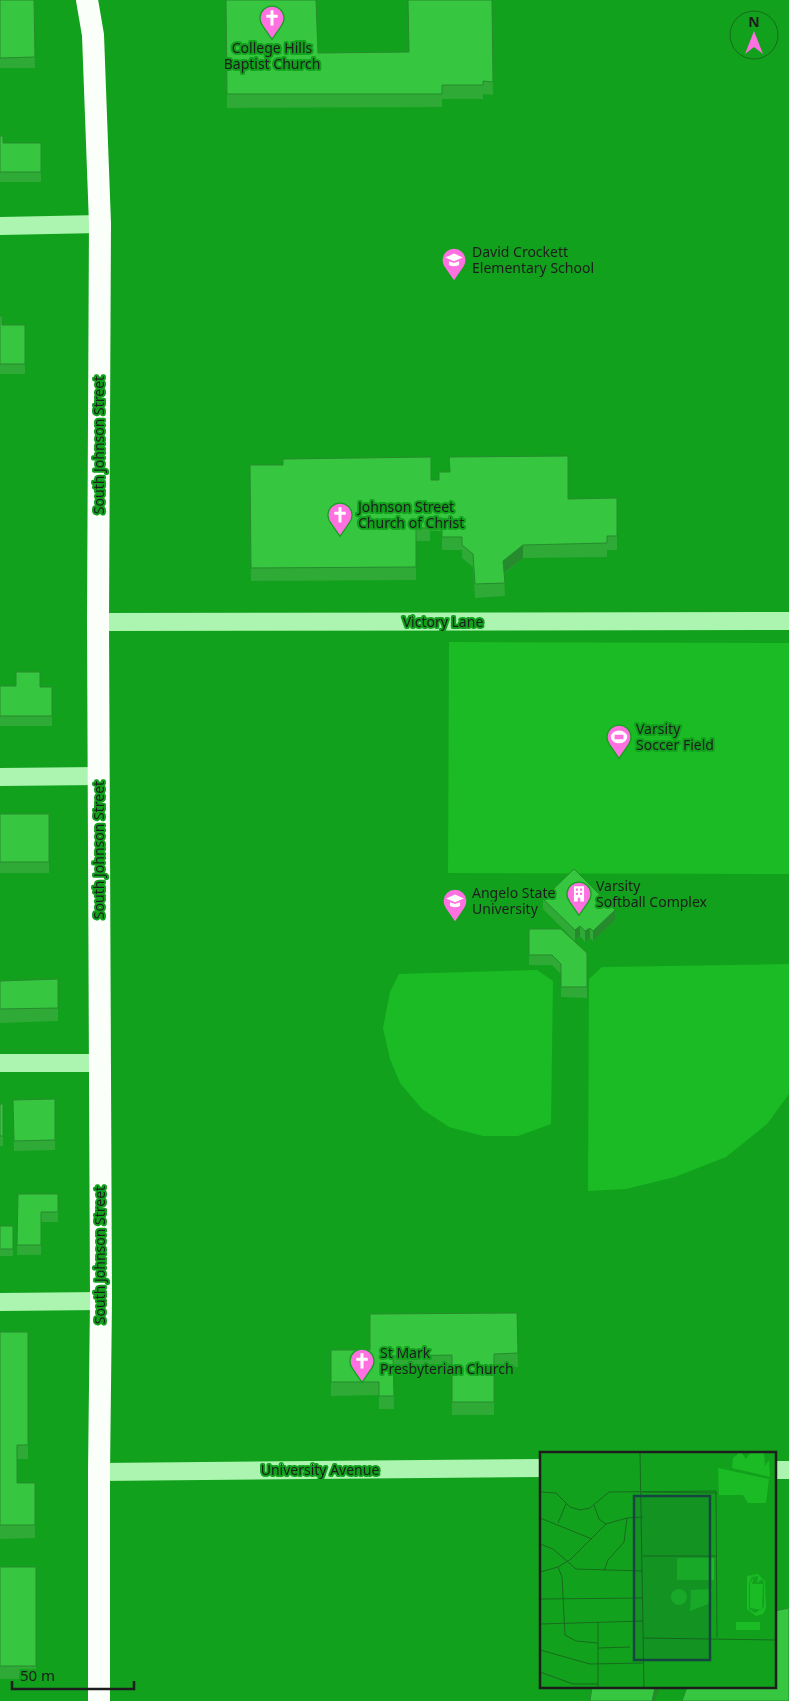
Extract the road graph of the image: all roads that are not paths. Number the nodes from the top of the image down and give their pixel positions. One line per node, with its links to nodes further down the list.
1 (88, 0): 2 (main road, South Johnson Street)
2 (100, 224): 3 (street); 5 (main road, South Johnson Street)
3 (0, 226)
4 (789, 621): 5 (street, Victory Lane)
5 (98, 622): 7 (main road, South Johnson Street)
6 (0, 776): 7 (street)
7 (99, 776): 9 (main road, South Johnson Street)
8 (0, 1063): 9 (street)
9 (100, 1063): 10 (main road, South Johnson Street)
10 (101, 1301): 11 (street); 15 (main road, South Johnson Street)
11 (0, 1302)
12 (540, 1468): 15 (street, University Avenue)
13 (776, 1470): 14 (street)
14 (789, 1470)
15 (98, 1472): 16 (main road, South Johnson Street)
16 (99, 1701)

